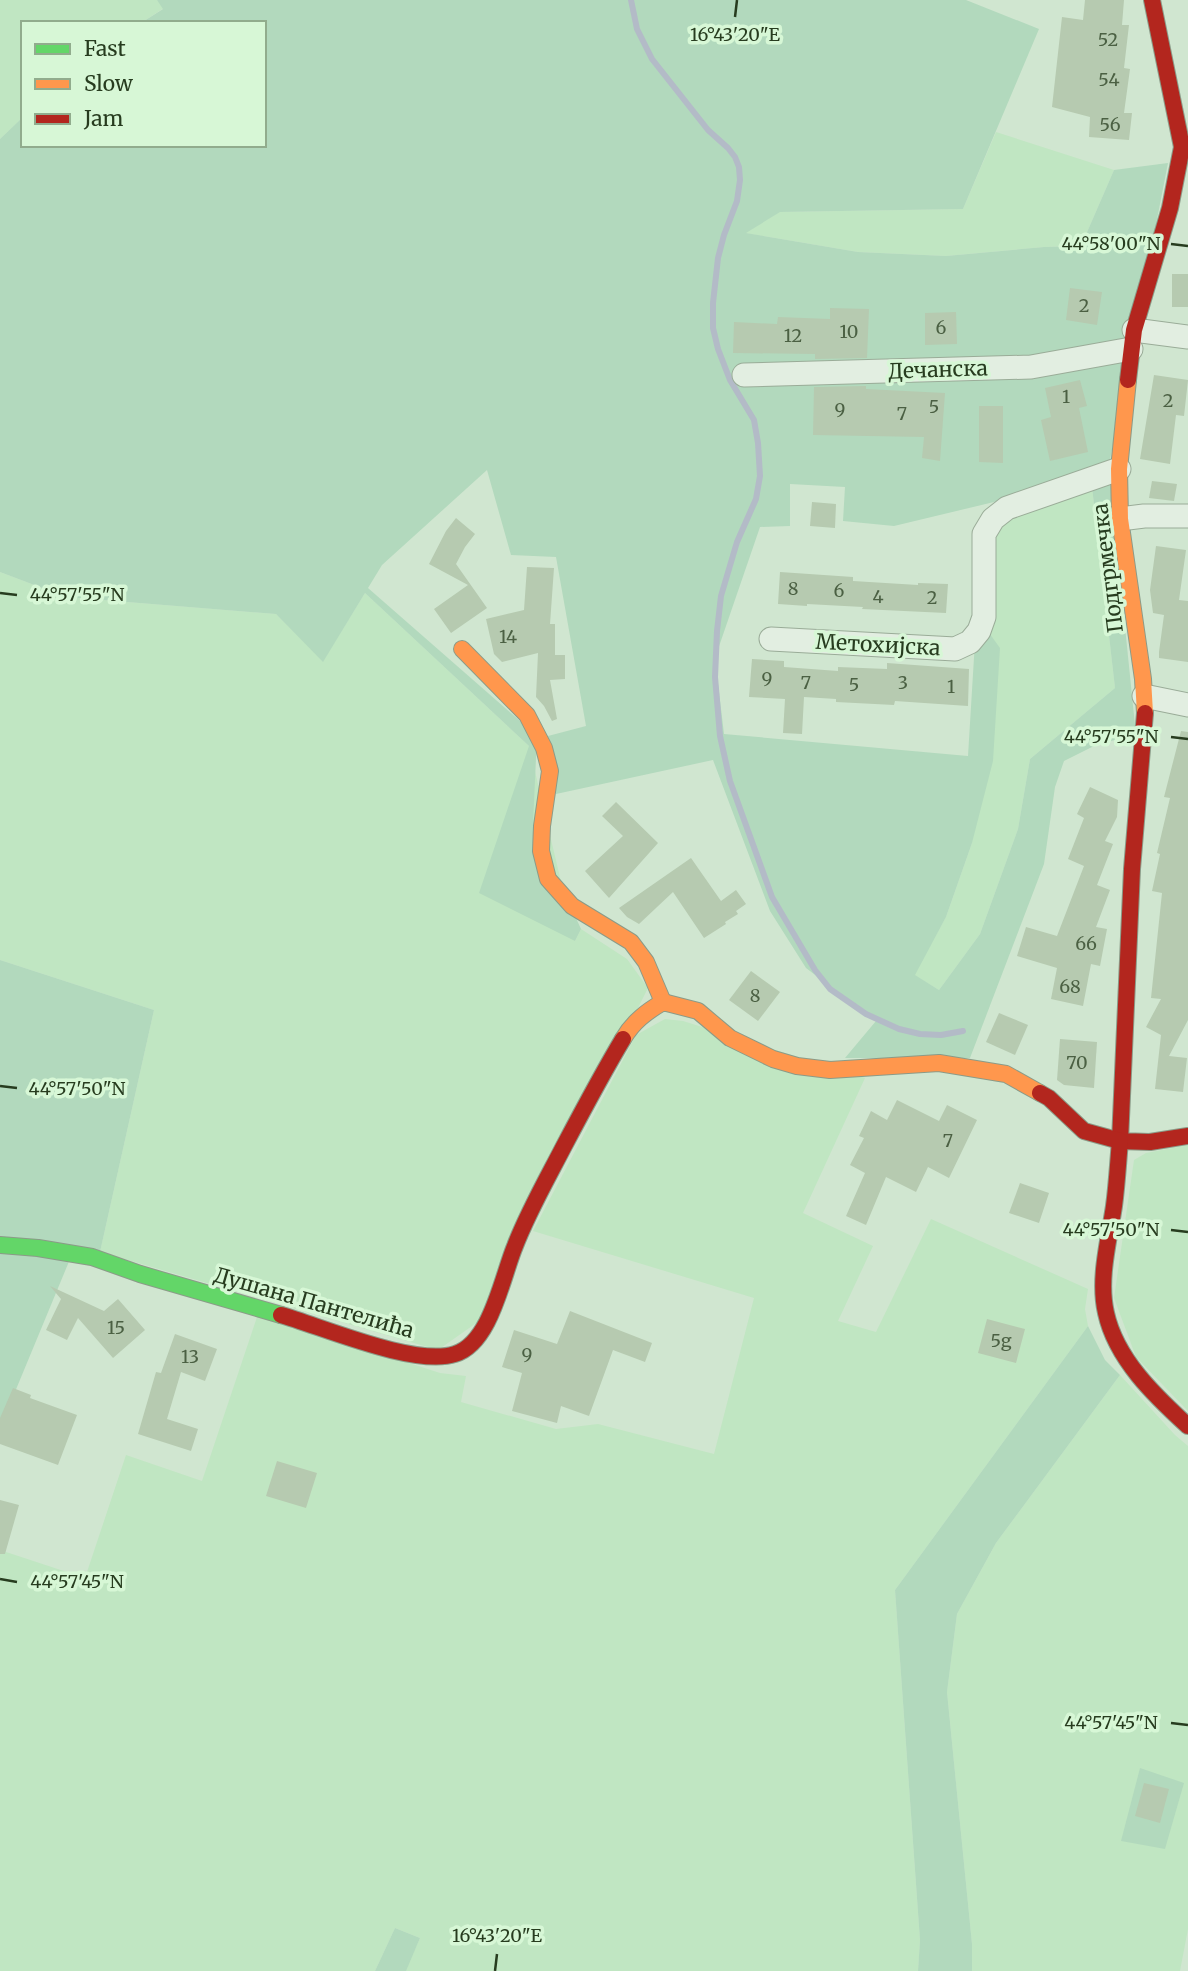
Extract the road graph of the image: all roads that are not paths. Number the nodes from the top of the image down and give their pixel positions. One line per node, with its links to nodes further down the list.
1 (1152, 0): 2 (street, Подгрмечка)
2 (1185, 147): 4 (street, Подгрмечка)
3 (1188, 337): 4 (street, Дечанска)
4 (1133, 340): 5 (street, Дечанска); 6 (street, Подгрмечка)
5 (744, 375)
6 (1119, 469): 8 (street, Подгрмечка); 9 (street, Метохијска)
7 (1188, 516): 8 (street)
8 (1120, 519): 11 (street, Подгрмечка)
9 (771, 639)
10 (462, 649): 13 (street)
11 (1144, 696): 12 (street); 15 (street, Подгрмечка)
12 (1188, 705)
13 (663, 1002): 15 (street); 16 (street, Душана Пантелића)
14 (1188, 1136): 15 (street)
15 (1120, 1141): 17 (street)
16 (0, 1245)
17 (1188, 1426)

